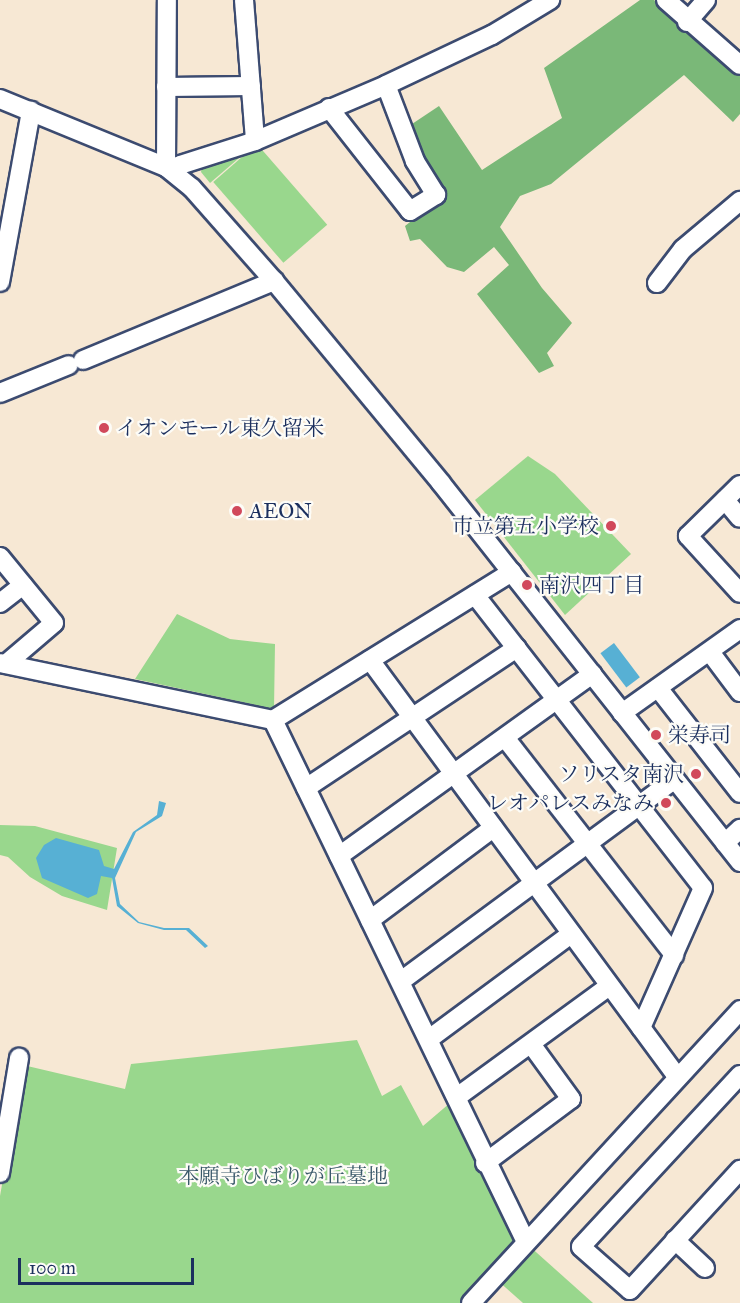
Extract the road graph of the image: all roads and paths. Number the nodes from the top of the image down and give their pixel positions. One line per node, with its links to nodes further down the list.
1 (167, 0): 10 (street)
2 (244, 0): 9 (street)
3 (550, 0): 8 (street)
4 (666, 0): 6 (street)
5 (706, 0): 6 (street)
6 (687, 22): 7 (street)
7 (740, 65)
8 (386, 85): 12 (street); 12 (street)
9 (251, 86): 10 (street); 14 (street)
10 (166, 87): 15 (street)
11 (0, 99): 13 (street)
12 (329, 108): 14 (street)
13 (31, 111): 15 (street); 17 (street)
14 (255, 141): 15 (street)
15 (170, 170): 18 (street)
16 (740, 201): 20 (street)
17 (7, 206): 19 (street)
18 (274, 281): 21 (street); 26 (street)
19 (0, 282)
20 (657, 283)
21 (0, 393)
22 (740, 485): 23 (street)
23 (725, 500): 24 (street); 28 (street)
24 (740, 518)
25 (0, 557): 27 (street)
26 (512, 572): 29 (street); 36 (street)
27 (23, 585): 30 (street); 35 (street)
28 (740, 593)
29 (475, 595): 32 (street); 34 (street)
30 (0, 603)
31 (740, 629): 33 (street)
32 (517, 648): 39 (street); 41 (street)
33 (710, 652): 37 (street); 38 (street)
34 (370, 660): 41 (street); 42 (street)
35 (3, 663): 42 (street)
36 (592, 674): 39 (street); 40 (street)
37 (658, 688): 40 (street); 47 (street)
38 (740, 692)
39 (557, 700): 43 (street); 48 (street)
40 (622, 713): 45 (street)
41 (412, 717): 44 (street); 46 (street)
42 (273, 720): 46 (street)
43 (506, 739): 44 (street); 52 (street)
44 (455, 776): 49 (street); 53 (street)
45 (675, 779): 48 (street); 51 (street)
46 (306, 788): 53 (street)
47 (740, 793)
48 (639, 805): 52 (street); 58 (street)
49 (493, 828): 55 (street); 56 (street)
50 (740, 829): 51 (street)
51 (725, 843): 54 (street)
52 (587, 844): 55 (street); 58 (street)
53 (339, 856): 56 (street)
54 (740, 862)
55 (535, 884): 57 (street); 59 (street)
56 (370, 920): 59 (street)
57 (571, 934): 60 (street); 63 (street)
58 (674, 955): 62 (street)
59 (401, 981): 63 (street)
60 (609, 986): 62 (street); 64 (street)
61 (740, 1010): 66 (street)
62 (641, 1028): 66 (street)
63 (429, 1039): 68 (street)
64 (531, 1044): 68 (street); 69 (street)
65 (19, 1058): 70 (street)
66 (676, 1075): 72 (street)
67 (740, 1075): 73 (street)
68 (457, 1097): 69 (street)
69 (485, 1163): 72 (street)
70 (0, 1169)
71 (740, 1170): 73 (street)
72 (525, 1240): 75 (street)
73 (675, 1240): 74 (street)
74 (705, 1268)
75 (471, 1303)

